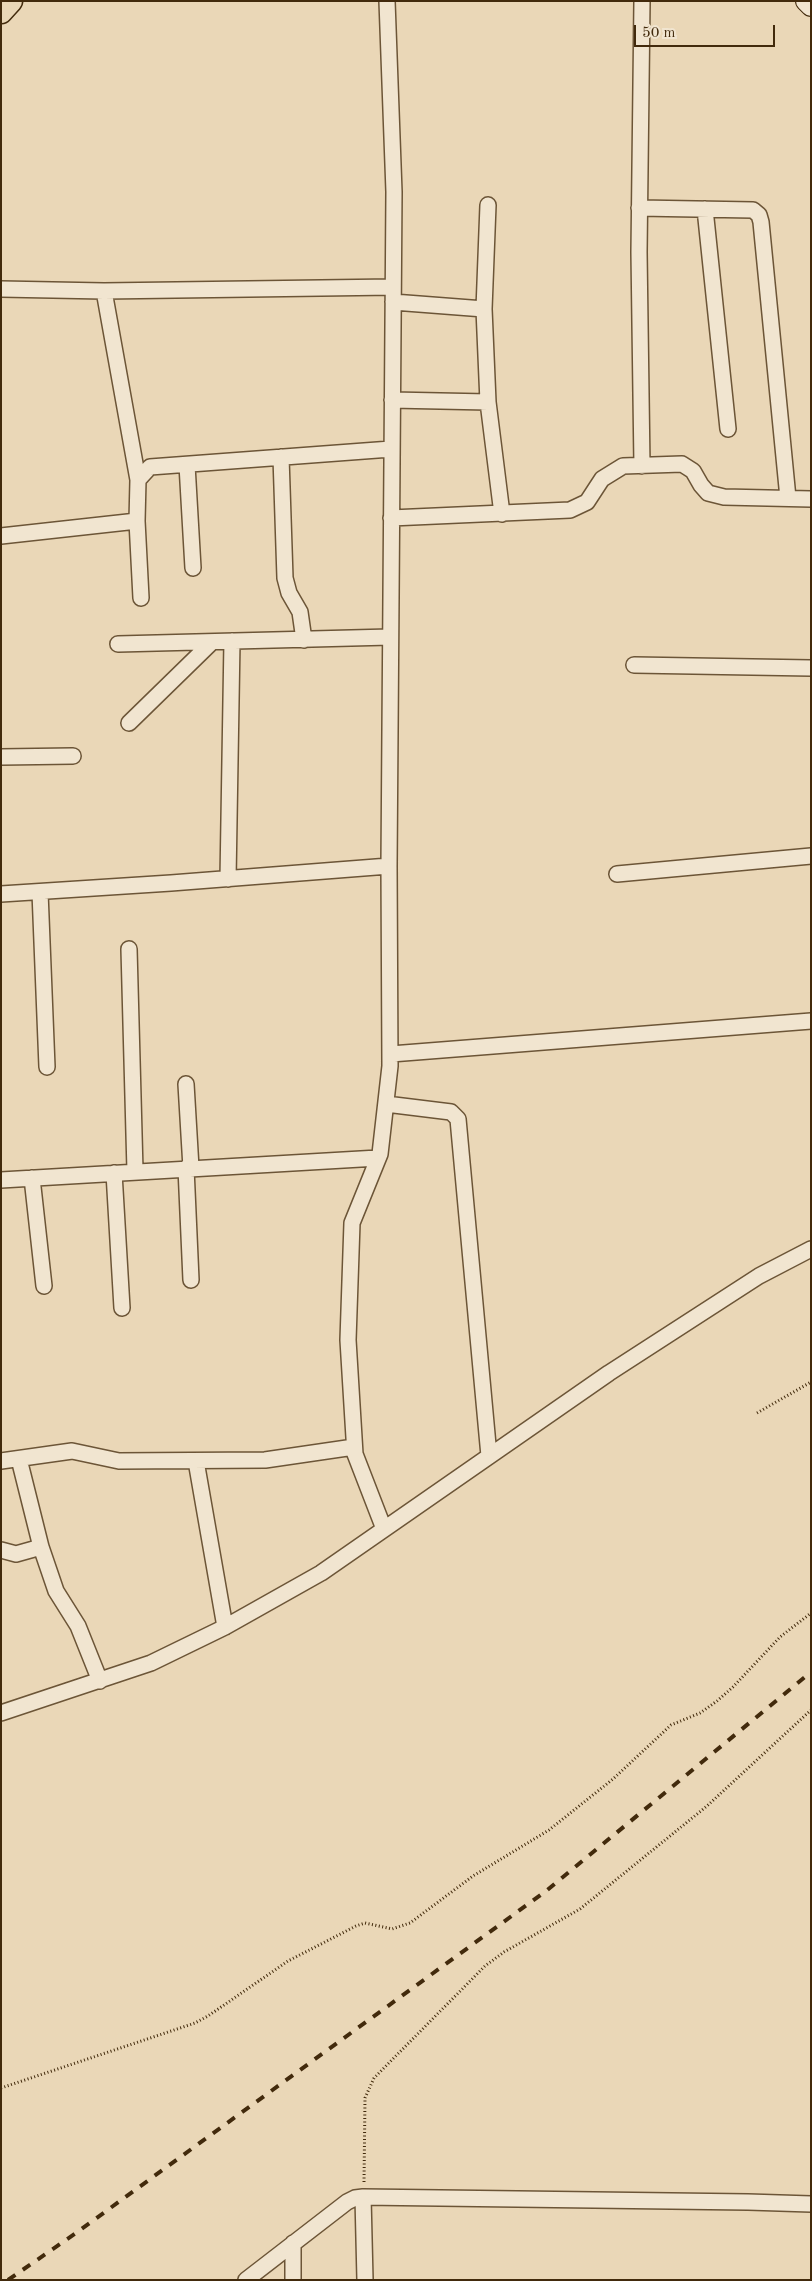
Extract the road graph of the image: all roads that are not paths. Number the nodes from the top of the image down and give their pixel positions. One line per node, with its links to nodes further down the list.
1 (11, 1): 6 (main road)
2 (387, 1): 12 (street)
3 (642, 1): 8 (street)
4 (806, 1): 5 (main road)
5 (811, 6)
6 (1, 12)
7 (488, 205): 13 (street)
8 (640, 208): 9 (street); 20 (street)
9 (705, 209): 16 (street); 22 (street)
10 (1, 289): 11 (street)
11 (104, 291): 12 (street); 21 (street)
12 (393, 294): 13 (street); 14 (street)
13 (484, 309): 15 (street)
14 (392, 400): 15 (street); 17 (street)
15 (488, 402): 24 (street)
16 (728, 429)
17 (391, 449): 18 (street); 25 (street)
18 (281, 457): 19 (street); 31 (street)
19 (187, 464): 21 (street); 28 (street)
20 (642, 466): 22 (street); 24 (street)
21 (138, 480): 26 (street)
22 (788, 498): 23 (street)
23 (811, 499)
24 (502, 514): 25 (street)
25 (391, 518): 30 (street)
26 (137, 521): 27 (street); 29 (street)
27 (1, 536)
28 (193, 568)
29 (141, 598)
30 (390, 637): 31 (street); 41 (street)
31 (304, 640): 32 (street)
32 (232, 641): 33 (street); 43 (street)
33 (212, 642): 34 (street); 37 (street)
34 (118, 644)
35 (634, 665): 36 (street)
36 (811, 668)
37 (128, 724)
38 (73, 756): 39 (street)
39 (1, 757)
40 (811, 856): 42 (street)
41 (388, 866): 43 (street); 48 (street)
42 (617, 874)
43 (228, 879): 44 (street)
44 (40, 892): 45 (street); 49 (street)
45 (1, 894)
46 (129, 949): 54 (street)
47 (811, 1022): 48 (street)
48 (391, 1054): 51 (street)
49 (47, 1067)
50 (186, 1084): 53 (street)
51 (386, 1104): 52 (street); 63 (street)
52 (378, 1158): 53 (street); 62 (street)
53 (188, 1168): 54 (street); 59 (street)
54 (135, 1171): 55 (street)
55 (114, 1173): 56 (street); 61 (street)
56 (32, 1178): 57 (street); 60 (street)
57 (1, 1180)
58 (811, 1249): 63 (street)
59 (191, 1280)
60 (44, 1286)
61 (122, 1308)
62 (354, 1448): 66 (street); 67 (street)
63 (489, 1456): 67 (street)
64 (19, 1458): 65 (street); 66 (street); 68 (street)
65 (1, 1461)
66 (196, 1461): 70 (street)
67 (384, 1529): 70 (street)
68 (41, 1547): 69 (street); 71 (street)
69 (1, 1550)
70 (225, 1627): 71 (street)
71 (100, 1681): 72 (street)
72 (1, 1713)
73 (363, 2197): 74 (street); 75 (street); 78 (street)
74 (811, 2204)
75 (293, 2243): 76 (street); 77 (street)
76 (246, 2280)
77 (293, 2280)
78 (365, 2280)

